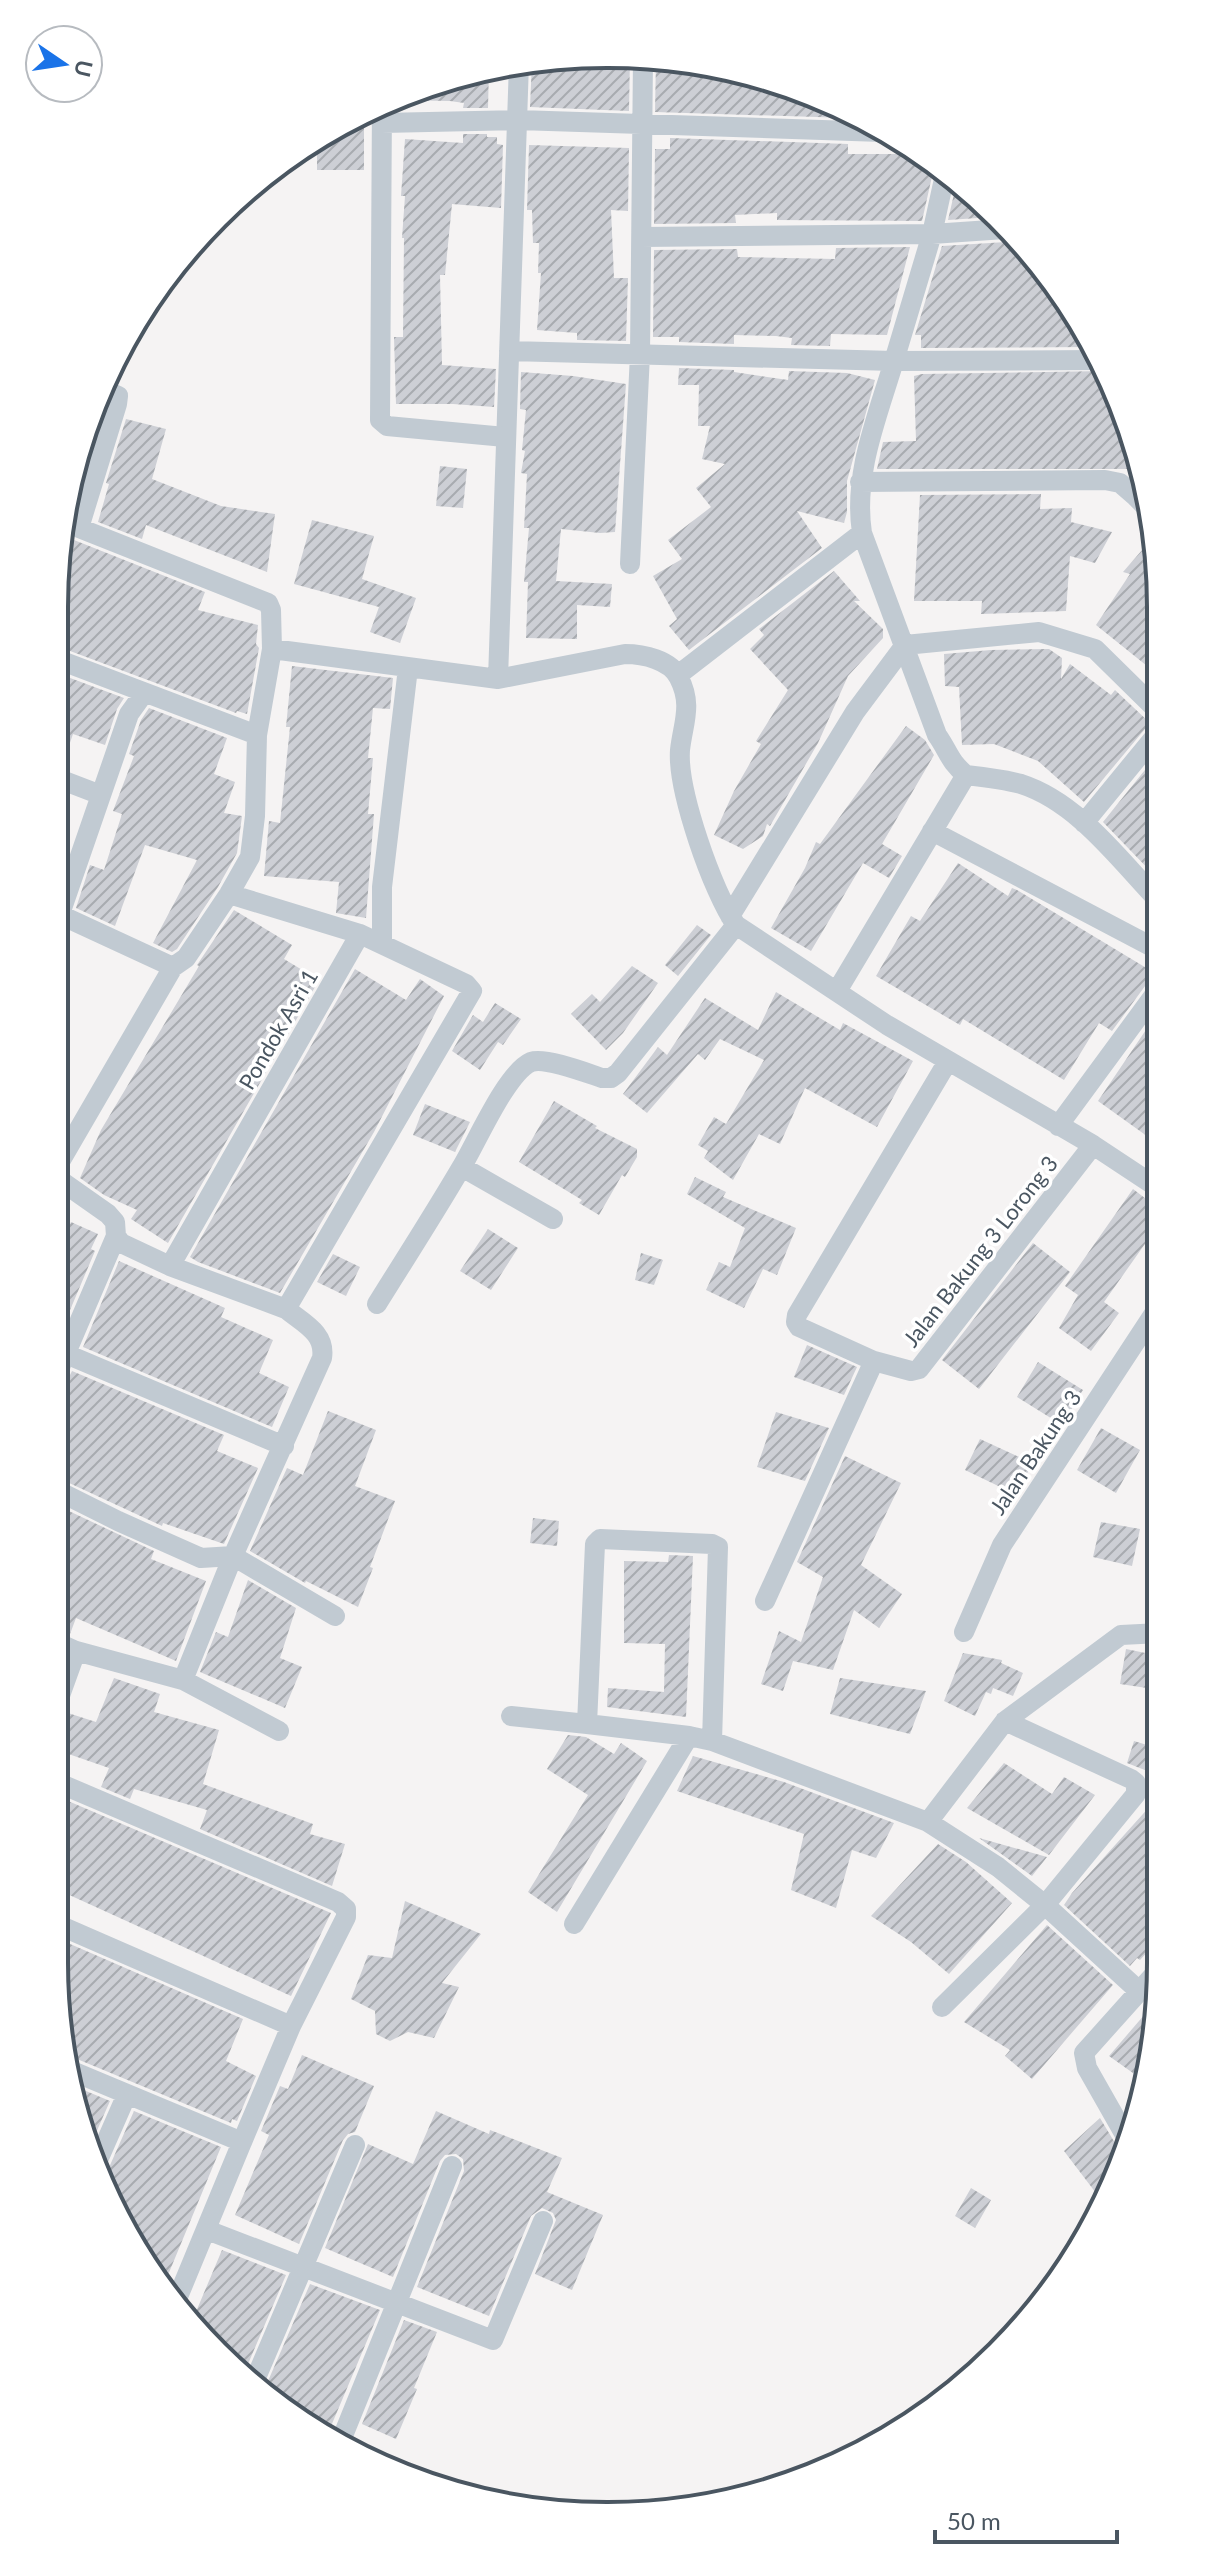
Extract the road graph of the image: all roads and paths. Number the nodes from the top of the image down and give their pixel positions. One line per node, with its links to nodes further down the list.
1 (643, 69): 6 (street)
2 (519, 76): 5 (street)
3 (391, 114): 5 (street)
4 (378, 120): 17 (street)
5 (518, 120): 6 (street); 12 (street)
6 (644, 123): 7 (street); 11 (street)
7 (860, 131)
8 (943, 185): 10 (street)
9 (993, 230): 10 (street)
10 (932, 234): 11 (street); 15 (street)
11 (642, 237): 13 (street)
12 (509, 351): 13 (street); 17 (street)
13 (640, 354): 15 (street); 23 (street)
14 (1086, 360): 15 (street)
15 (894, 361): 18 (street)
16 (112, 394): 20 (street)
17 (505, 437): 29 (street)
18 (860, 482): 19 (street); 22 (street)
19 (1134, 491)
20 (77, 507)
21 (74, 528): 25 (street)
22 (862, 533): 24 (street); 28 (street)
23 (630, 564)
24 (905, 645): 31 (street); 34 (street); 43 (street)
25 (272, 649): 27 (street); 32 (street)
26 (68, 663): 30 (street)
27 (408, 668): 29 (street); 45 (street)
28 (678, 675): 29 (street); 43 (street)
29 (498, 679)
30 (144, 693): 32 (street); 36 (street)
31 (1147, 700)
32 (257, 735): 41 (street)
33 (1147, 746): 37 (street)
34 (966, 775): 37 (street); 38 (street)
35 (68, 782): 36 (street)
36 (101, 795): 39 (street)
37 (1084, 823): 40 (street)
38 (932, 831): 46 (street); 48 (street)
39 (68, 884)
40 (1147, 889)
41 (229, 894): 44 (street); 47 (street)
42 (68, 918): 47 (street)
43 (733, 920): 48 (street); 54 (street)
44 (360, 934): 45 (street); 59 (street, Pondok Asri 1)
45 (382, 944): 61 (street)
46 (1147, 944)
47 (173, 967): 53 (street)
48 (837, 991): 50 (street)
49 (1147, 1005): 51 (street)
50 (948, 1061): 51 (street); 65 (street)
51 (1058, 1126): 52 (street)
52 (1093, 1145): 55 (street); 65 (street, Jalan Bakung 3 Lorong 3)
53 (68, 1150)
54 (462, 1167): 57 (street); 60 (street)
55 (1147, 1181)
56 (68, 1184): 58 (street)
57 (553, 1219)
58 (116, 1236): 59 (street); 63 (street)
59 (170, 1266): 61 (street)
60 (377, 1304)
61 (286, 1309): 66 (street)
62 (1147, 1324): 71 (street, Jalan Bakung 3)
63 (68, 1349)
64 (68, 1355): 66 (street)
65 (874, 1361): 69 (street)
66 (284, 1446): 68 (street)
67 (68, 1496): 68 (street)
68 (233, 1556): 70 (street); 76 (street)
69 (765, 1601)
70 (335, 1616)
71 (964, 1632)
72 (1147, 1634): 78 (street)
73 (68, 1647): 74 (street)
74 (76, 1651): 75 (street); 76 (street)
75 (68, 1673)
76 (183, 1680): 80 (street)
77 (511, 1716): 79 (street)
78 (1005, 1721): 84 (street); 85 (street)
79 (587, 1724): 81 (street); 82 (street)
80 (279, 1731)
81 (689, 1736): 82 (street); 86 (street)
82 (712, 1741): 84 (street)
83 (68, 1787): 91 (street)
84 (928, 1822): 85 (street)
85 (1045, 1905): 89 (street); 90 (street)
86 (574, 1924)
87 (68, 1929): 91 (street)
88 (1146, 1983): 89 (street)
89 (1139, 1991): 94 (street)
90 (942, 2007)
91 (291, 2026): 95 (street)
92 (79, 2074): 93 (street)
93 (127, 2094): 95 (street); 97 (street)
94 (1121, 2127)
95 (242, 2142): 100 (street)
96 (355, 2145): 101 (street)
97 (102, 2150)
98 (452, 2166): 103 (street)
99 (543, 2221): 103 (street)
100 (207, 2230): 101 (street); 102 (street)
101 (303, 2265): 103 (street); 104 (street)
102 (180, 2292)
103 (397, 2302): 105 (street)
104 (258, 2373)
105 (344, 2433)

